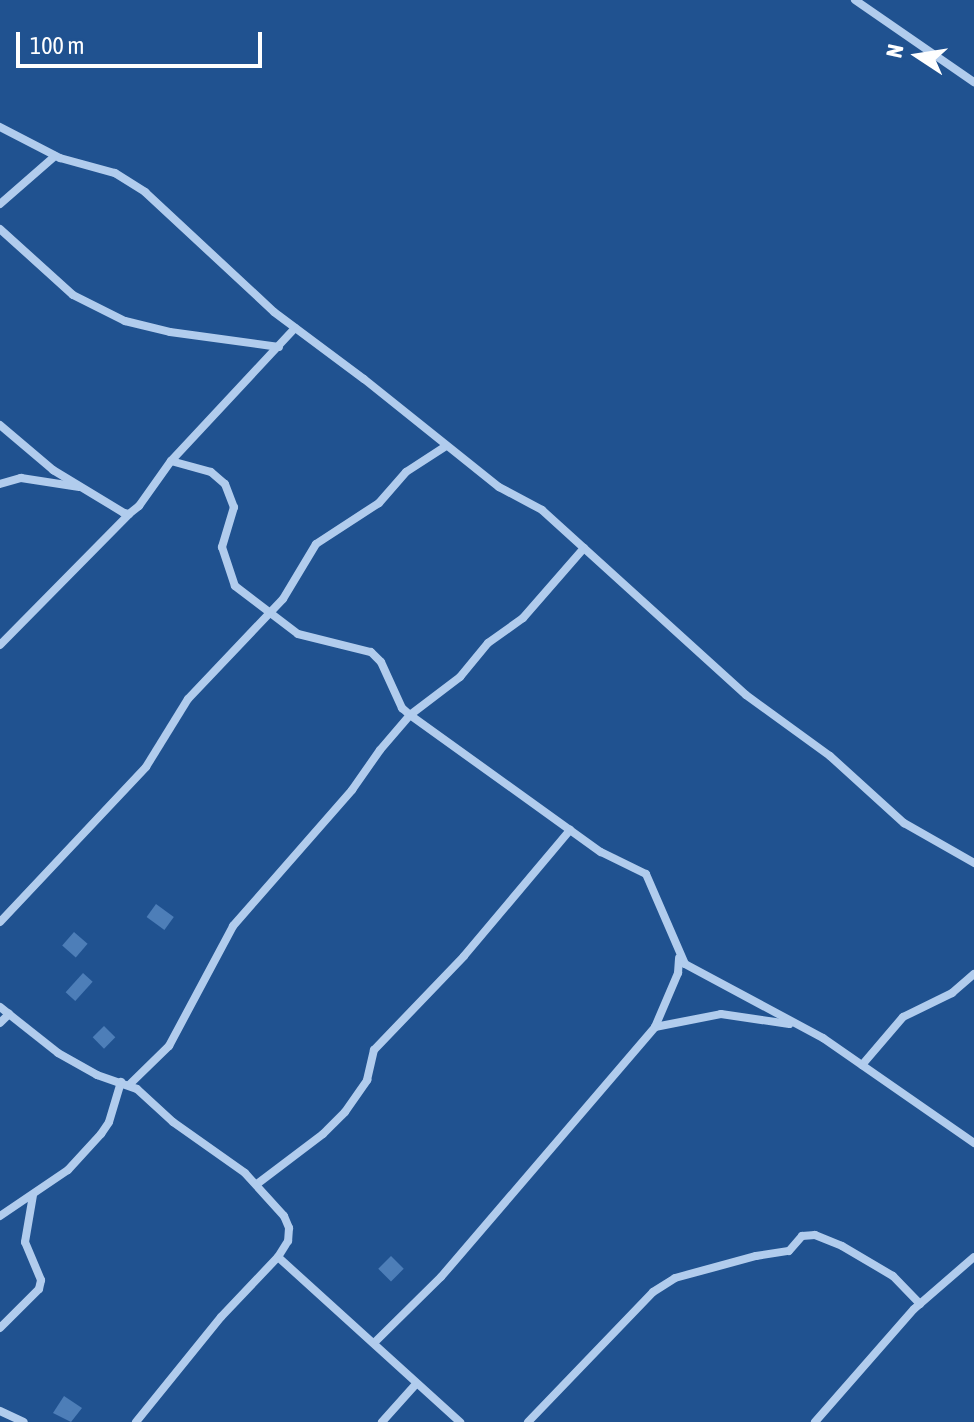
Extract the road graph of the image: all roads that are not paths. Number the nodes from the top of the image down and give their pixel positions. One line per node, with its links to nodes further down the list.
1 (855, 0): 2 (street)
2 (974, 82)
3 (0, 127): 4 (street)
4 (55, 156): 5 (street); 7 (street)
5 (0, 204)
6 (0, 229): 8 (street)
7 (295, 328): 8 (street); 10 (street)
8 (279, 347): 11 (street)
9 (0, 425): 13 (street)
10 (446, 446): 15 (street); 16 (street)
11 (171, 461): 14 (street); 16 (street)
12 (0, 484): 13 (street)
13 (87, 489): 14 (street)
14 (129, 514): 17 (street)
15 (584, 548): 18 (street); 20 (street)
16 (269, 612): 18 (street); 21 (street)
17 (0, 645)
18 (410, 715): 19 (street); 30 (street)
19 (570, 830): 22 (street); 32 (street)
20 (974, 863)
21 (0, 922)
22 (679, 958): 27 (street); 28 (street)
23 (974, 974): 29 (street)
24 (0, 1007): 25 (street)
25 (9, 1014): 26 (street); 30 (street)
26 (0, 1023)
27 (798, 1025): 28 (street); 29 (street)
28 (655, 1027): 39 (street)
29 (862, 1065): 31 (street)
30 (125, 1084): 32 (street); 33 (street)
31 (974, 1143)
32 (257, 1184): 35 (street)
33 (33, 1195): 34 (street); 38 (street)
34 (0, 1216)
35 (278, 1257): 39 (street); 43 (street)
36 (974, 1257): 37 (street)
37 (920, 1304): 46 (street); 47 (street)
38 (0, 1328)
39 (374, 1343): 40 (street)
40 (416, 1384): 44 (street); 45 (street)
41 (0, 1411): 42 (street)
42 (24, 1422)
43 (136, 1422)
44 (382, 1422)
45 (460, 1422)
46 (528, 1422)
47 (815, 1422)

